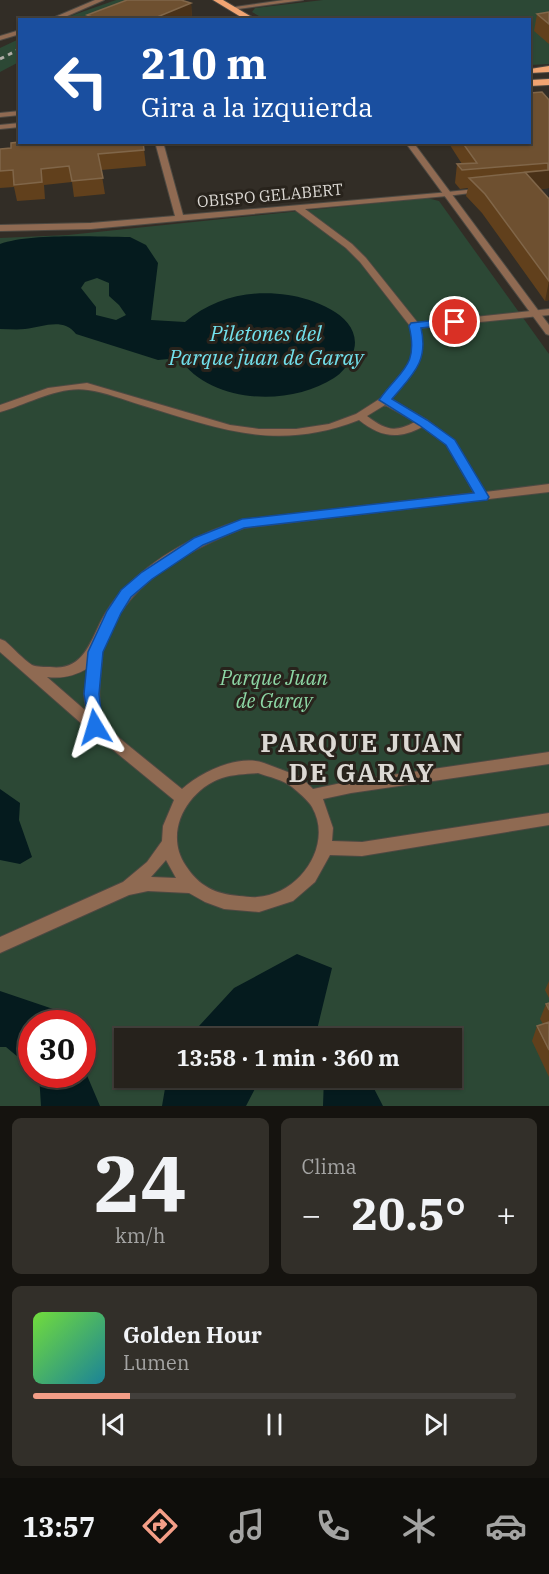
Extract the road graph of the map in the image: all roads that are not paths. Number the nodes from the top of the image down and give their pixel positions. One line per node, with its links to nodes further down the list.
1 (101, 0): 4 (street)
2 (300, 0): 3 (street)
3 (223, 3): 5 (main road)
4 (56, 18)
5 (249, 18)
6 (18, 33): 7 (street)
7 (0, 38)
8 (549, 69): 9 (main road)
9 (531, 71)
10 (549, 82): 11 (main road)
11 (531, 83)
12 (18, 113): 13 (street)
13 (2, 115)
14 (18, 125): 15 (street)
15 (2, 126)
16 (160, 144): 21 (street)
17 (410, 144): 19 (street)
18 (484, 190): 19 (lane, OBISPO GELABERT)
19 (447, 194): 20 (street, OBISPO GELABERT); 24 (street)
20 (296, 207): 21 (street, OBISPO GELABERT); 25 (street)
21 (180, 218): 22 (street, OBISPO GELABERT)
22 (0, 228)
23 (549, 312): 24 (street)
24 (535, 313): 25 (street); 26 (street)
25 (415, 326): 27 (street)
26 (549, 332)
27 (384, 400): 29 (street); 30 (street)
28 (0, 409): 29 (street)
29 (360, 416): 30 (street)
30 (423, 422): 32 (street)
31 (549, 488): 32 (street)
32 (482, 497): 34 (street)
33 (0, 644): 35 (street)
34 (96, 652): 35 (street); 36 (street)
35 (29, 670): 36 (street)
36 (95, 727): 39 (street)
37 (549, 758): 38 (street)
38 (313, 795): 39 (street); 42 (street)
39 (183, 798): 41 (street)
40 (549, 819): 42 (street)
41 (170, 842): 43 (street); 44 (street)
42 (326, 848): 43 (street)
43 (192, 886): 44 (street)
44 (127, 888): 45 (street)
45 (0, 945)

